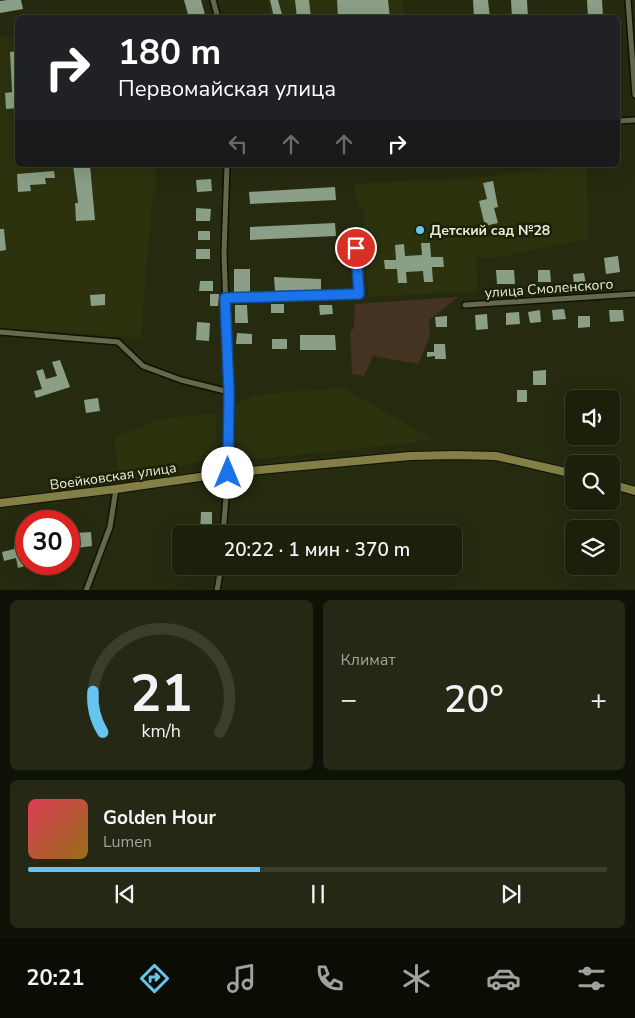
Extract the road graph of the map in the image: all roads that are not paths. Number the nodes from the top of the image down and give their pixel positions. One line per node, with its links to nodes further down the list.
1 (213, 0): 3 (street)
2 (628, 0): 4 (street)
3 (217, 15)
4 (634, 56): 5 (street)
5 (635, 95)
6 (635, 120): 7 (street)
7 (620, 122)
8 (227, 167): 11 (street)
9 (356, 248): 11 (street)
10 (635, 294): 12 (street, улица Смоленского)
11 (225, 298): 14 (street)
12 (465, 305)
13 (0, 332): 14 (street)
14 (229, 392): 16 (street)
15 (565, 472): 16 (main road, Воейковская улица)
16 (228, 473): 18 (main road, Воейковская улица); 21 (street)
17 (620, 487): 19 (main road)
18 (116, 489): 20 (main road, Воейковская улица); 23 (street)
19 (635, 491)
20 (0, 503)
21 (224, 525)
22 (220, 575): 24 (street)
23 (86, 590)
24 (217, 590)

